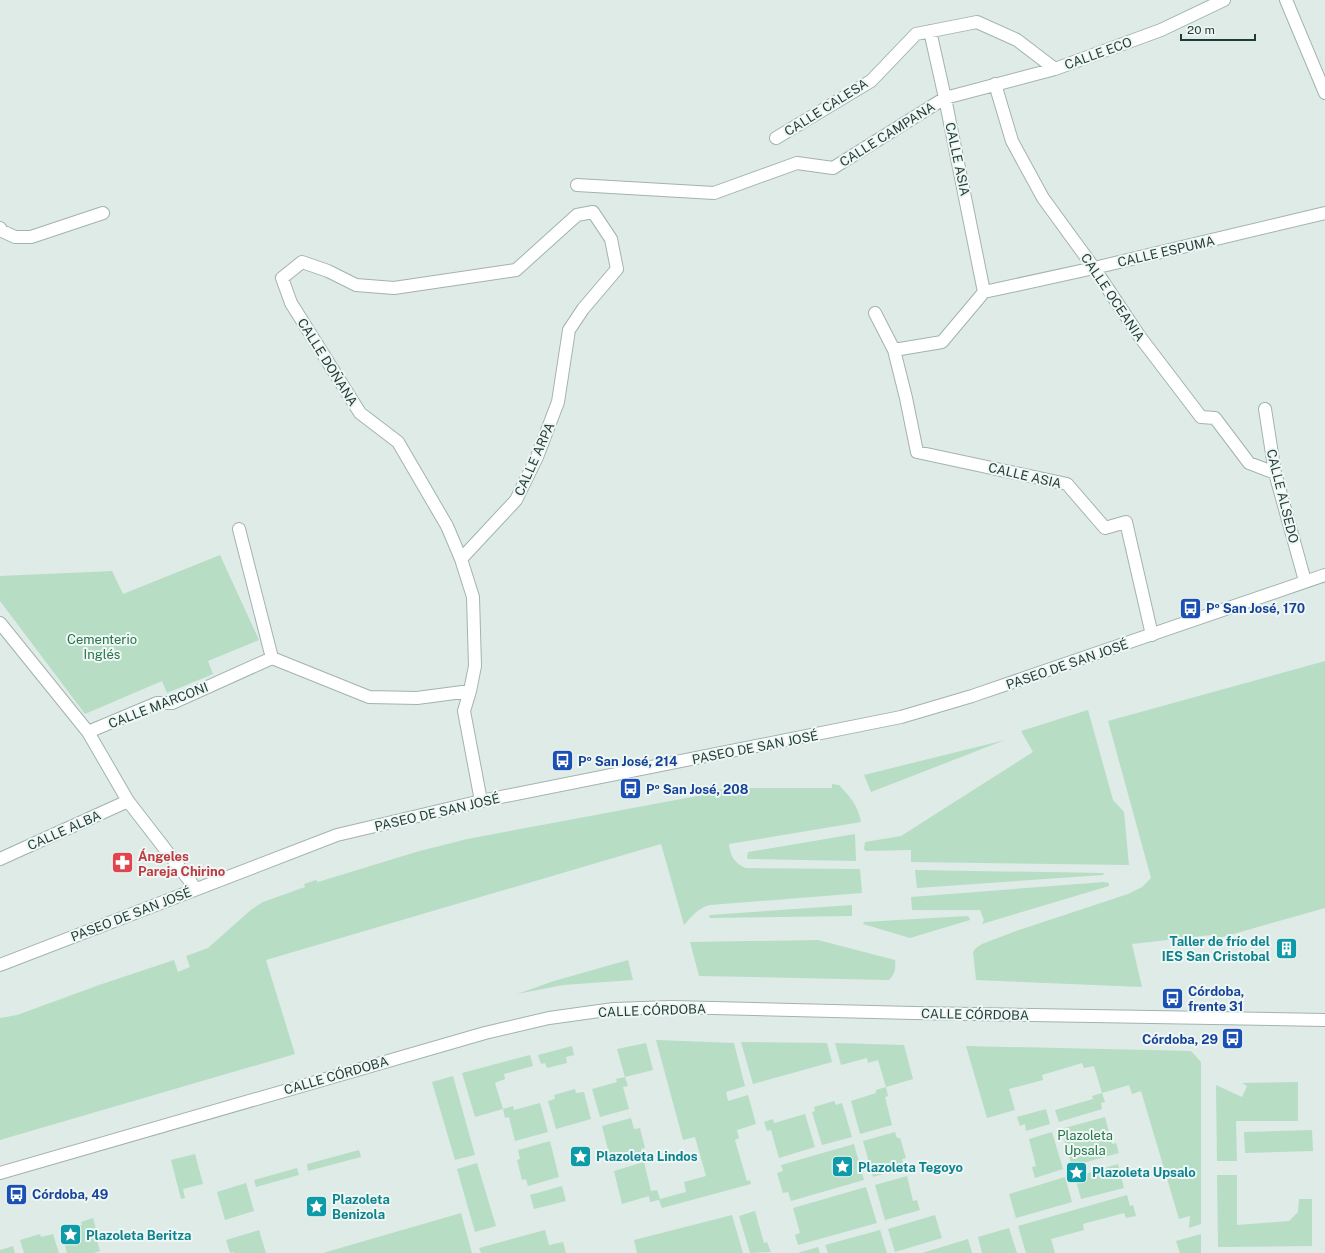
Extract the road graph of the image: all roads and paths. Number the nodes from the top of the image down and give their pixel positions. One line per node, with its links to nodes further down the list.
1 (1224, 0): 5 (street, CALLE ECO)
2 (1286, 0): 6 (street)
3 (977, 22): 4 (street, CALLE CALESA); 5 (street, CALLE ECO)
4 (930, 31): 9 (street, CALLE ASIA); 10 (street, CALLE CALESA)
5 (1055, 69): 7 (street, CALLE CAMPANA)
6 (1321, 72): 8 (street)
7 (995, 84): 9 (street, CALLE CAMPANA); 16 (street, CALLE OCEANIA)
8 (1325, 93)
9 (945, 98): 11 (street, CALLE CAMPANA); 17 (street, CALLE ASIA)
10 (776, 138)
11 (577, 185)
12 (593, 212): 23 (street, CALLE ARPA); 23 (street, CALLE DOÑANA)
13 (103, 213): 15 (street)
14 (1325, 213): 16 (street, CALLE ESPUMA)
15 (0, 228)
16 (1094, 268): 17 (street, CALLE ESPUMA); 21 (street, CALLE OCEANIA)
17 (984, 292): 19 (street)
18 (875, 313): 19 (street, CALLE ASIA)
19 (894, 350): 27 (street, CALLE ASIA)
20 (1265, 409): 21 (street, CALLE ALSEDO)
21 (1275, 473): 25 (street, CALLE ALSEDO)
22 (239, 529): 28 (street)
23 (461, 559): 29 (street)
24 (1325, 575): 25 (street, PASEO DE SAN JOSÉ)
25 (1305, 582): 27 (street, PASEO DE SAN JOSÉ)
26 (0, 624): 30 (street)
27 (1152, 635): 32 (street, PASEO DE SAN JOSÉ)
28 (272, 658): 29 (street); 30 (street, CALLE MARCONI)
29 (470, 691): 32 (street)
30 (88, 732): 31 (street)
31 (128, 801): 33 (street, CALLE ALBA); 34 (street)
32 (481, 801): 34 (street, PASEO DE SAN JOSÉ)
33 (0, 859)
34 (196, 889): 35 (street, PASEO DE SAN JOSÉ)
35 (0, 965)
36 (1325, 1020): 37 (street, CALLE CÓRDOBA)
37 (0, 1173)

